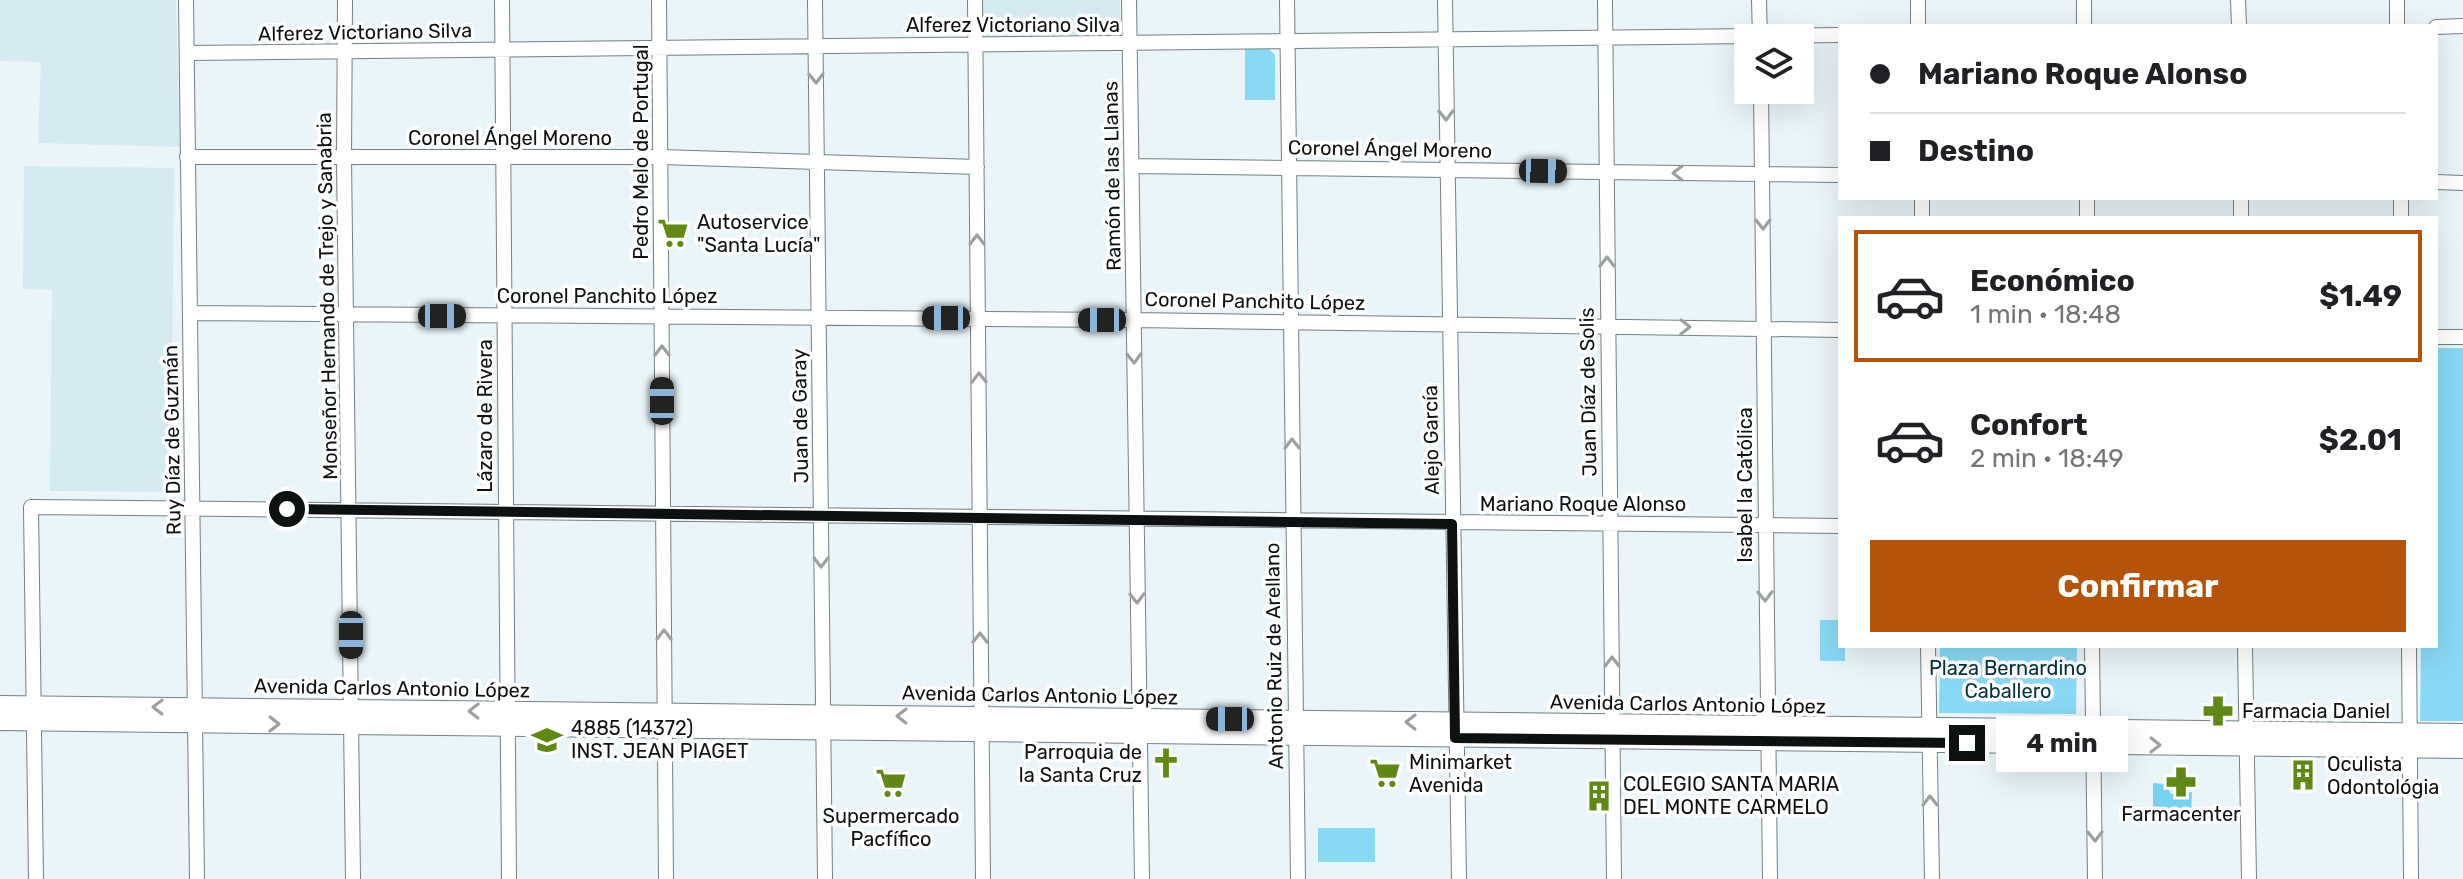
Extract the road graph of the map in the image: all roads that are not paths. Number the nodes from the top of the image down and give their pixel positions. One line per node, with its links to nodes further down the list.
1 (186, 0): 34 (street, Ruy Díaz de Guzmán)
2 (345, 0): 35 (street, Monseñor Hernando de Trejo y Sanabria)
3 (502, 0): 33 (street, Lázaro de Rivera)
4 (659, 0): 32 (street, Pedro Melo de Portugal)
5 (815, 0): 31 (street, Juan de Garay)
6 (975, 0): 30 (street)
7 (1129, 0): 29 (street, Ramón de las Llanas)
8 (1287, 0): 28 (street, Antonio Ruiz de Arellano)
9 (1445, 0): 25 (street, Alejo García)
10 (1605, 0): 26 (street, Juan Díaz de Solis)
11 (1759, 0): 16 (street)
12 (1918, 0): 17 (street)
13 (2084, 0): 18 (street)
14 (2238, 0): 19 (street)
15 (2397, 0): 20 (street)
16 (1760, 24)
17 (1918, 24)
18 (2084, 24)
19 (2239, 24)
20 (2397, 24)
21 (2463, 26): 22 (street)
22 (2438, 27)
23 (1838, 35): 24 (street, Alferez Victoriano Silva)
24 (1814, 36)
25 (1445, 37): 26 (street, Alferez Victoriano Silva); 28 (street, Alferez Victoriano Silva); 45 (street, Alejo García, one-way to 45)
26 (1605, 37): 27 (street, Alferez Victoriano Silva); 46 (street, Juan Díaz de Solis)
27 (1734, 37)
28 (1287, 41): 29 (street, Alferez Victoriano Silva); 44 (street, Antonio Ruiz de Arellano)
29 (1130, 44): 30 (street, Alferez Victoriano Silva); 42 (street, Ramón de las Llanas)
30 (977, 45): 31 (street, Alferez Victoriano Silva); 43 (street)
31 (815, 47): 32 (street, Alferez Victoriano Silva); 41 (street, Juan de Garay, one-way to 41)
32 (660, 49): 33 (street, Alferez Victoriano Silva); 39 (street, Pedro Melo de Portugal)
33 (502, 51): 35 (street, Alferez Victoriano Silva); 38 (street, Lázaro de Rivera)
34 (187, 53): 35 (street, Alferez Victoriano Silva); 37 (street, Ruy Díaz de Guzmán)
35 (346, 53): 40 (street, Monseñor Hernando de Trejo y Sanabria)
36 (1761, 104): 47 (street, Isabel la Católica)
37 (187, 157): 40 (street, Coronel Ángel Moreno); 51 (street, Ruy Díaz de Guzmán)
38 (503, 157): 39 (street, Coronel Ángel Moreno); 40 (street, Coronel Ángel Moreno); 53 (street, Lázaro de Rivera)
39 (661, 157): 41 (street, Coronel Ángel Moreno); 54 (street, Pedro Melo de Portugal)
40 (344, 158): 52 (street, Monseñor Hernando de Trejo y Sanabria)
41 (817, 164): 43 (street, Coronel Ángel Moreno); 55 (street, Juan de Garay)
42 (1132, 166): 44 (street, Coronel Ángel Moreno); 57 (street, Ramón de las Llanas)
43 (977, 167): 56 (street, one-way to 43)
44 (1288, 168): 45 (street, Coronel Ángel Moreno); 58 (street, Antonio Ruiz de Arellano)
45 (1447, 170): 46 (street, Coronel Ángel Moreno); 59 (street, Alejo García)
46 (1607, 172): 47 (street, Coronel Ángel Moreno, one-way to 46); 60 (street, Juan Díaz de Solis, one-way to 46)
47 (1762, 174): 48 (street, Coronel Ángel Moreno); 61 (street, Isabel la Católica, one-way to 61)
48 (1838, 175)
49 (2438, 182): 50 (street)
50 (2463, 183)
51 (190, 313): 52 (street, Coronel Panchito López); 65 (street, Ruy Díaz de Guzmán)
52 (348, 315): 53 (street, Coronel Panchito López); 66 (street, Monseñor Hernando de Trejo y Sanabria)
53 (504, 316): 54 (street, Coronel Panchito López); 67 (street, Lázaro de Rivera)
54 (662, 317): 55 (street, Coronel Panchito López); 68 (street, Pedro Melo de Portugal, one-way to 54)
55 (818, 317): 56 (street, Coronel Panchito López); 69 (street, Juan de Garay)
56 (978, 318): 57 (street, Coronel Panchito López); 70 (street, one-way to 56)
57 (1133, 320): 58 (street, Coronel Panchito López); 71 (street, Ramón de las Llanas, one-way to 71)
58 (1290, 322): 59 (street, Coronel Panchito López); 72 (street, Antonio Ruiz de Arellano, one-way to 58)
59 (1449, 323): 60 (street, Coronel Panchito López); 73 (street, Alejo García)
60 (1607, 326): 61 (street, Coronel Panchito López, one-way to 61); 74 (street, Juan Díaz de Solis)
61 (1765, 328): 62 (street, Coronel Panchito López); 75 (street, Isabel la Católica)
62 (1838, 330)
63 (2438, 337): 64 (street)
64 (2463, 337)
65 (192, 508): 66 (street, Mariano Roque Alonso); 82 (street, Mariano Roque Alonso); 83 (street, Ruy Díaz de Guzmán)
66 (350, 509): 67 (street, Mariano Roque Alonso); 84 (street, Monseñor Hernando de Trejo y Sanabria)
67 (506, 511): 68 (street, Mariano Roque Alonso); 85 (street, Lázaro de Rivera)
68 (663, 513): 69 (street, Mariano Roque Alonso); 87 (street, Pedro Melo de Portugal, one-way to 68)
69 (821, 516): 70 (street, Mariano Roque Alonso); 88 (street, Juan de Garay, one-way to 88)
70 (981, 519): 71 (street, Mariano Roque Alonso); 89 (street, one-way to 70)
71 (1136, 520): 72 (street, Mariano Roque Alonso); 90 (street, Ramón de las Llanas, one-way to 90)
72 (1293, 522): 73 (street, Mariano Roque Alonso); 91 (street, Antonio Ruiz de Arellano)
73 (1452, 524): 74 (street, Mariano Roque Alonso); 92 (street, Alejo García)
74 (1610, 525): 75 (street, Mariano Roque Alonso); 93 (street, Juan Díaz de Solis, one-way to 74)
75 (1764, 525): 76 (street, Mariano Roque Alonso); 95 (street, Isabel la Católica, one-way to 95)
76 (1838, 526)
77 (1928, 648): 96 (street)
78 (2092, 648): 97 (street)
79 (2245, 648): 98 (street)
80 (2409, 648): 99 (street)
81 (0, 705): 82 (main road, Avenida Carlos Antonio López)
82 (34, 713): 83 (main road, Avenida Carlos Antonio López); 86 (main road, Avenida Carlos Antonio López); 101 (street)
83 (195, 715): 84 (main road, Avenida Carlos Antonio López); 102 (street, Ruy Díaz de Guzmán)
84 (351, 717): 85 (main road, Avenida Carlos Antonio López); 103 (street, Monseñor Hernando de Trejo y Sanabria)
85 (507, 719): 87 (main road, Avenida Carlos Antonio López); 104 (street, Lázaro de Rivera)
86 (0, 721)
87 (664, 721): 88 (main road, Avenida Carlos Antonio López); 105 (street, Pedro Melo de Portugal)
88 (823, 723): 89 (main road, Avenida Carlos Antonio López); 106 (street, Juan de Garay)
89 (980, 724): 90 (main road, Avenida Carlos Antonio López); 107 (street)
90 (1138, 727): 91 (main road, Avenida Carlos Antonio López); 108 (street, Ramón de las Llanas)
91 (1295, 728): 92 (main road, Avenida Carlos Antonio López); 109 (street, Antonio Ruiz de Arellano)
92 (1454, 730): 93 (main road, Avenida Carlos Antonio López); 110 (street, Alejo García)
93 (1613, 732): 95 (main road, Avenida Carlos Antonio López); 111 (street, Juan Díaz de Solis)
94 (2463, 733): 99 (main road, Avenida Carlos Antonio López)
95 (1769, 734): 96 (main road, Avenida Carlos Antonio López); 112 (street, Isabel la Católica)
96 (1930, 736): 97 (main road, Avenida Carlos Antonio López); 113 (street, one-way to 96)
97 (2094, 737): 98 (main road, Avenida Carlos Antonio López); 114 (street, one-way to 114)
98 (2246, 737): 99 (main road, Avenida Carlos Antonio López); 115 (street)
99 (2410, 740): 100 (main road, Avenida Carlos Antonio López); 116 (street)
100 (2463, 749)
101 (36, 879)
102 (197, 879)
103 (353, 879)
104 (509, 879)
105 (666, 879)
106 (825, 879)
107 (983, 879)
108 (1142, 879)
109 (1298, 879)
110 (1459, 879)
111 (1614, 879)
112 (1770, 879)
113 (1932, 879)
114 (2095, 879)
115 (2249, 879)
116 (2411, 879)

